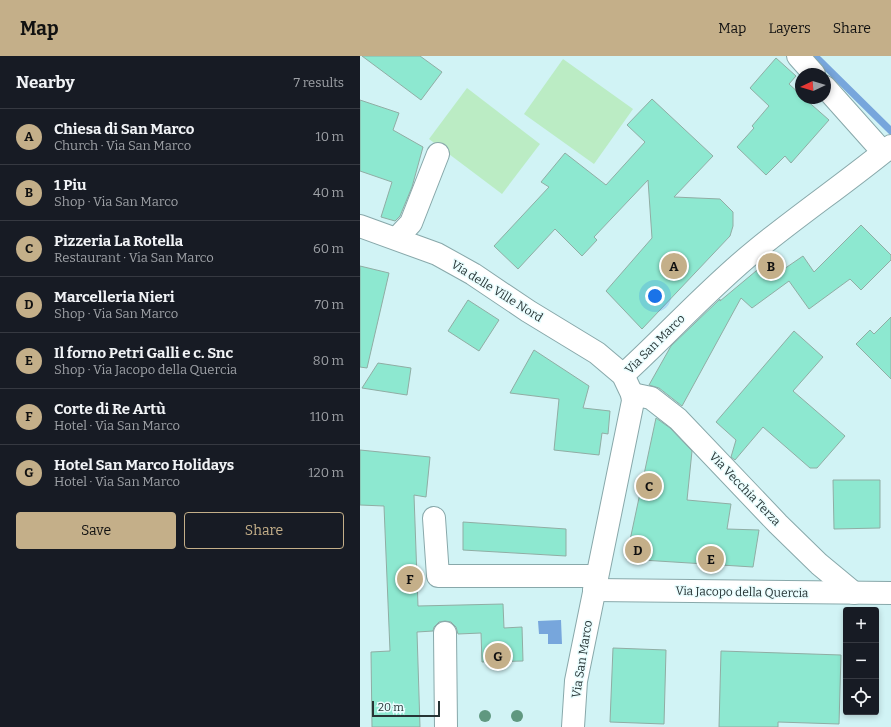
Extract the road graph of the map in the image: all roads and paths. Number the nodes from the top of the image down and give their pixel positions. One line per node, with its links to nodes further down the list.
1 (798, 56): 2 (street)
2 (809, 68)
3 (831, 92): 4 (street)
4 (888, 148): 8 (street, Via San Marco)
5 (438, 154): 7 (street)
6 (360, 226): 7 (street, Via delle Ville Nord)
7 (397, 238): 8 (street, Via delle Ville Nord)
8 (623, 375): 9 (street, Via San Marco)
9 (632, 394): 11 (street, Via San Marco); 12 (street, Via Vecchia Terza)
10 (434, 518): 11 (street, Via Jacopo della Quercia)
11 (595, 583): 12 (street, Via Jacopo della Quercia); 16 (street, Via San Marco)
12 (854, 593): 13 (street, Via Jacopo della Quercia)
13 (886, 596)
14 (445, 633): 15 (street)
15 (446, 727)
16 (573, 727)

